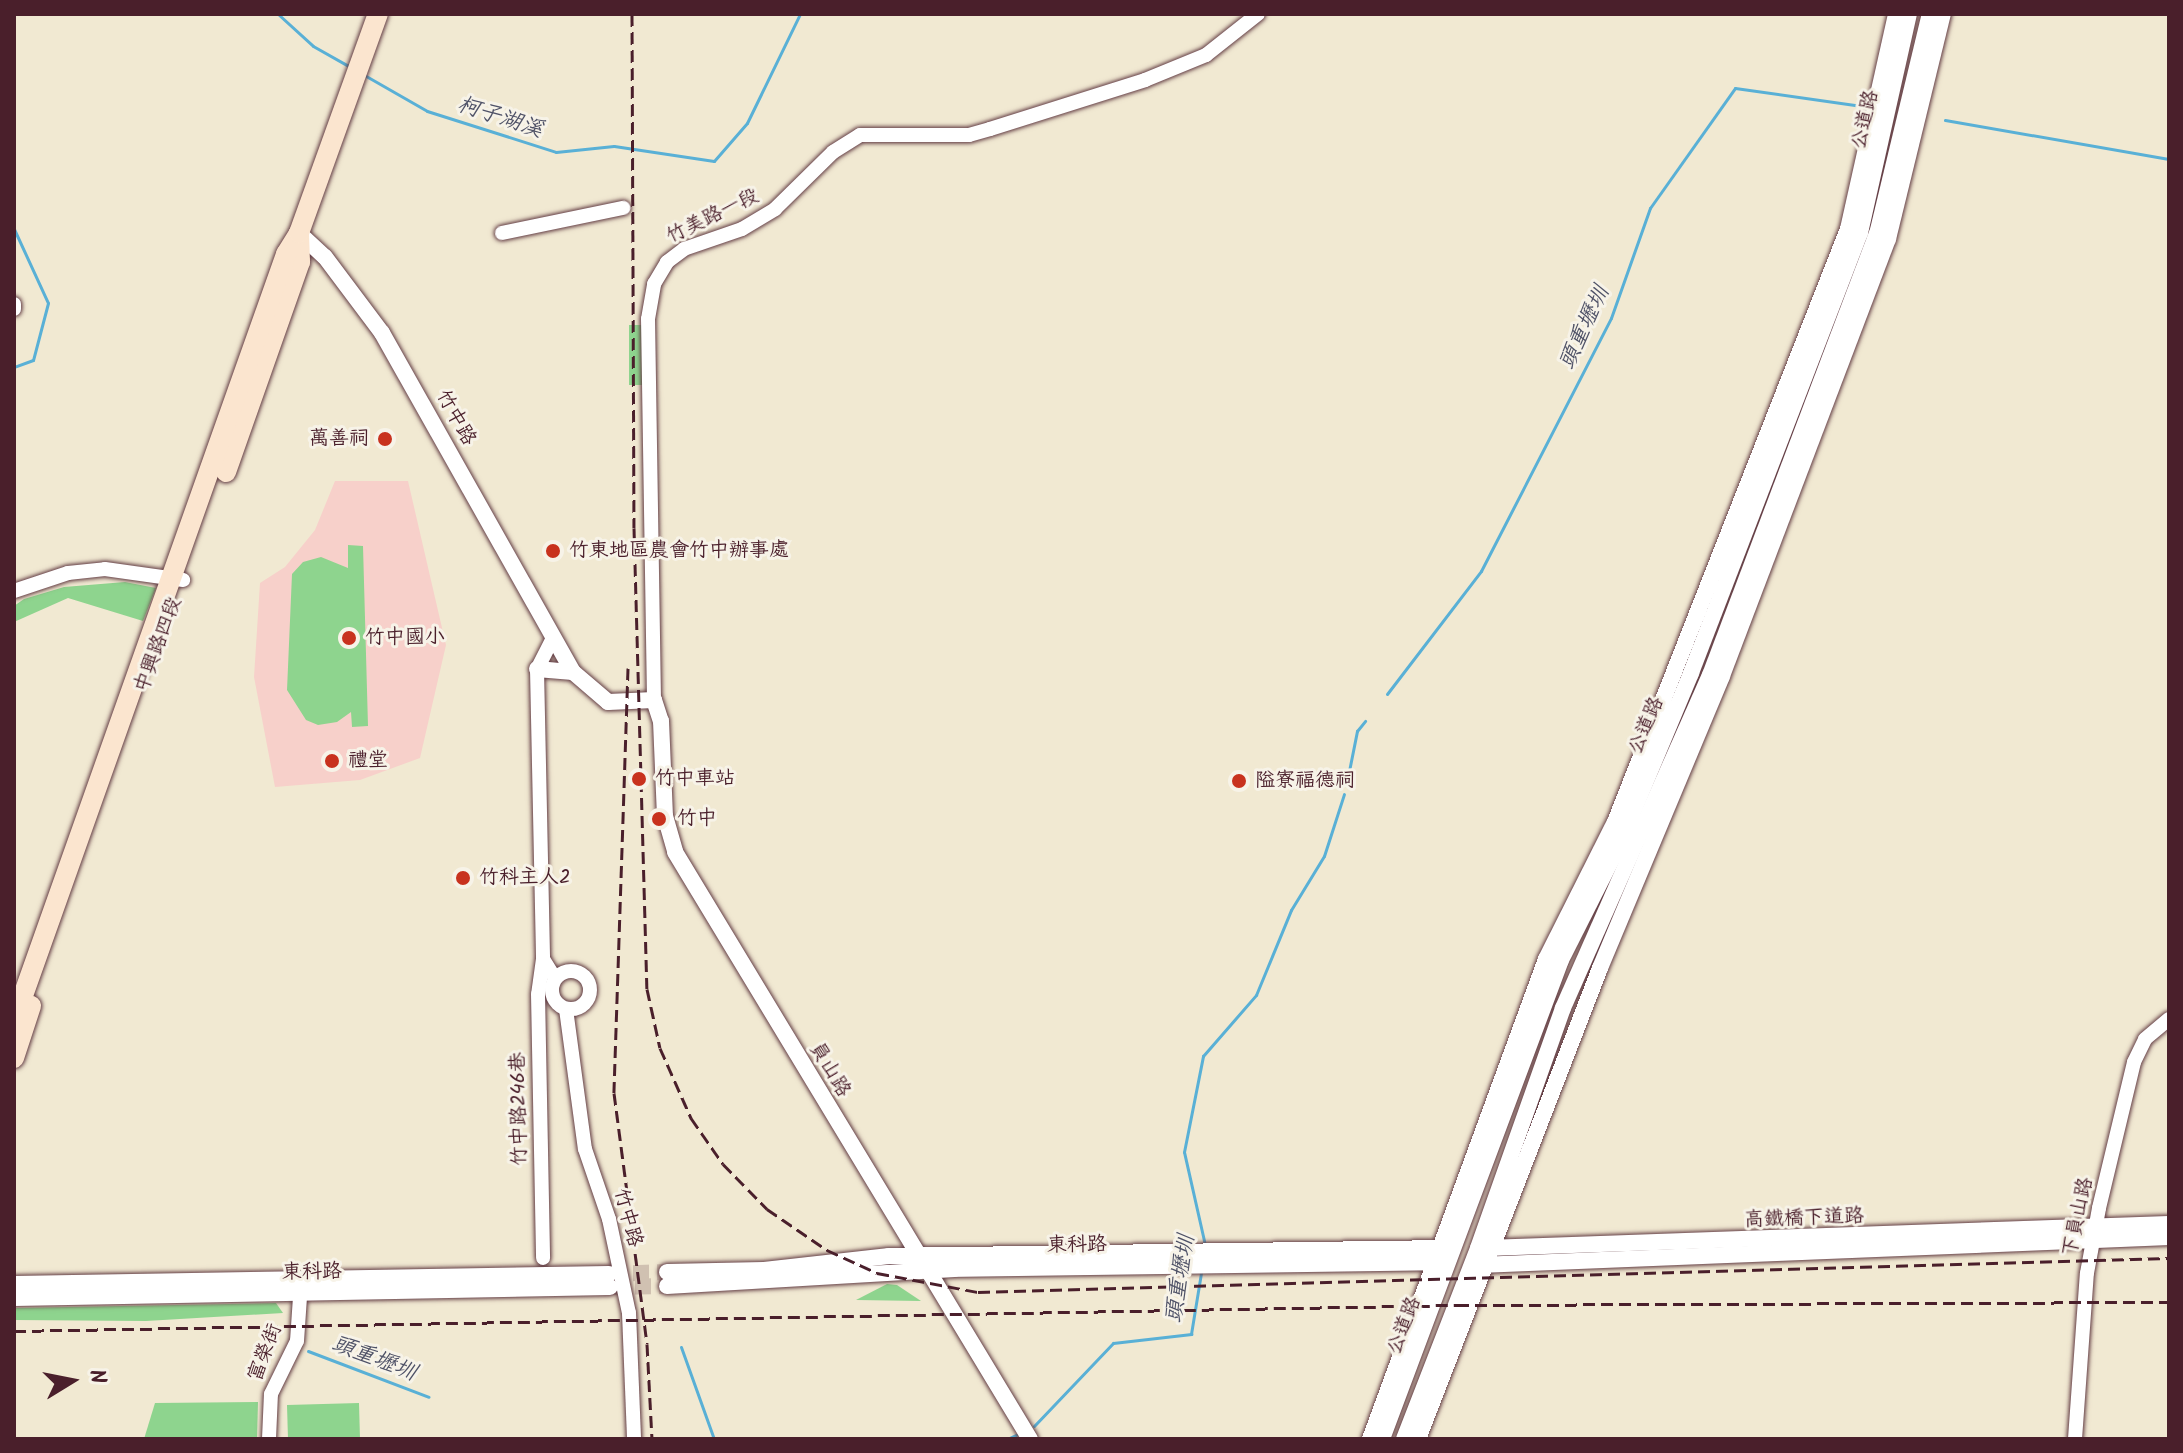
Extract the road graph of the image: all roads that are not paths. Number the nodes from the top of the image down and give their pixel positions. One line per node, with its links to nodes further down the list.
1 (378, 14): 8 (main road, 中興路四段)
2 (1258, 14): 15 (street, 竹美路一段)
3 (1896, 14): 27 (street, 公道路)
4 (1909, 14): 27 (street, 公道路)
5 (1930, 14): 25 (street, 公道路)
6 (1943, 14): 25 (street, 公道路)
7 (623, 208): 9 (street)
8 (299, 233): 10 (main road, 中興路四段); 12 (street, 竹中路)
9 (502, 233)
10 (177, 578): 11 (street); 20 (main road, 中興路四段); 21 (main road, 中興路四段)
11 (14, 591)
12 (553, 638): 13 (street); 14 (street, 竹中路)
13 (537, 669): 14 (street); 16 (street)
14 (573, 672): 15 (street, 竹中路)
15 (654, 700): 26 (street, 員山路)
16 (543, 959): 17 (street); 29 (street, 竹中路246巷)
17 (555, 978): 18 (street); 18 (street)
18 (566, 1009): 39 (street, 竹中路)
19 (2169, 1019): 23 (street, 下員山路)
20 (14, 1021)
21 (14, 1058)
22 (2169, 1224): 23 (street, 高鐵橋下道路)
23 (2097, 1234): 24 (street, 高鐵橋下道路); 25 (street, 高鐵橋下道路); 30 (street, 高鐵橋下道路); 45 (street, 下員山路)
24 (2169, 1237)
25 (1487, 1248): 27 (street, 高鐵橋下道路); 30 (street, 公道路)
26 (920, 1255): 28 (street, 東科路); 31 (street, 員山路); 31 (street, 東科路)
27 (1446, 1255): 28 (street, 東科路); 30 (street, 東科路); 36 (street, 公道路)
28 (1182, 1257): 31 (street, 東科路)
29 (543, 1258)
30 (1480, 1265): 37 (street, 公道路)
31 (930, 1270): 40 (street, 員山路)
32 (610, 1280): 34 (street, 東科路)
33 (14, 1284): 34 (street, 東科路)
34 (300, 1287): 35 (street, 東科路); 38 (street, 富榮街)
35 (14, 1298)
36 (1416, 1337): 41 (street, 公道路); 42 (street, 公道路)
37 (1452, 1337): 43 (street, 公道路); 44 (street, 公道路)
38 (269, 1439)
39 (634, 1439)
40 (1030, 1439)
41 (1370, 1439)
42 (1382, 1439)
43 (1404, 1439)
44 (1418, 1439)
45 (2075, 1439)

